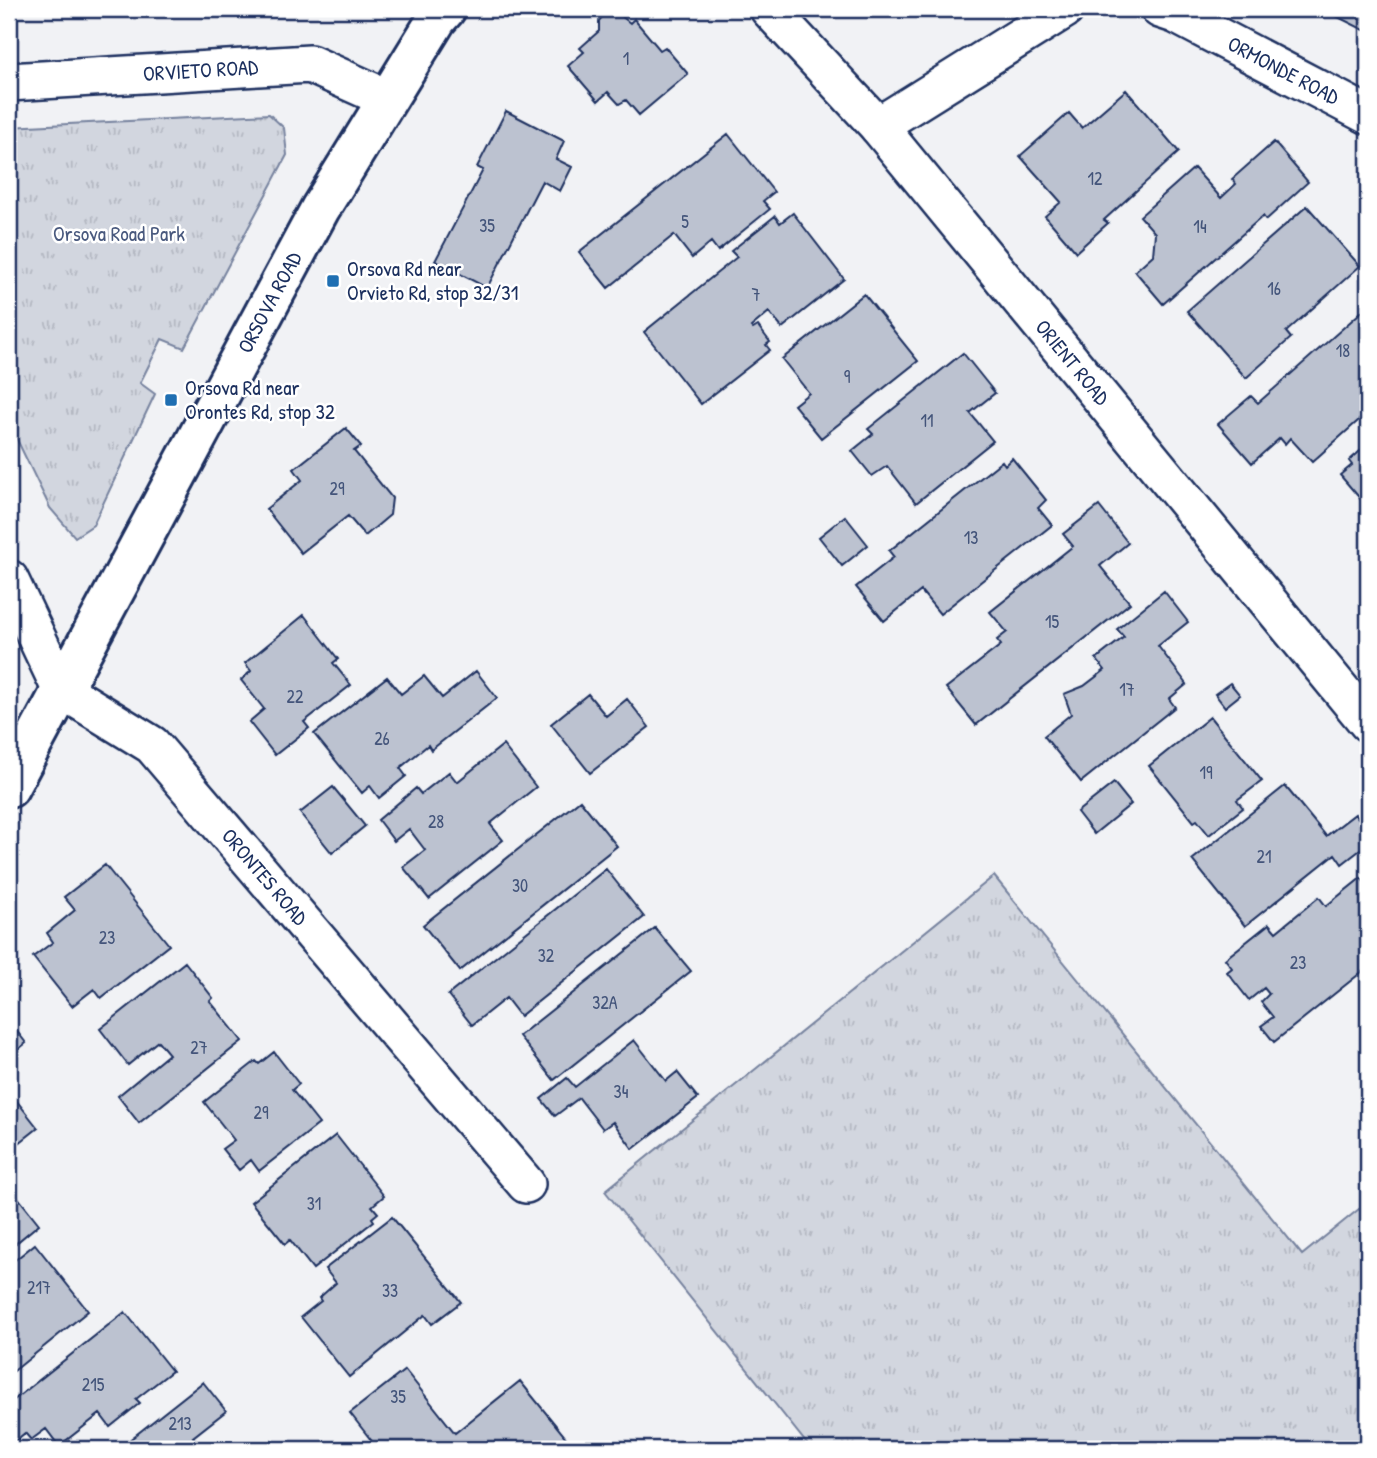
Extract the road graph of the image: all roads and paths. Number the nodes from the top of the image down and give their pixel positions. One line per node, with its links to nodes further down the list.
1 (446, 9): 6 (street, ORSOVA ROAD)
2 (769, 9): 8 (street, ORIENT ROAD)
3 (1065, 9): 8 (street)
4 (1160, 9): 7 (street, ORMONDE ROAD)
5 (9, 82): 6 (street, ORVIETO ROAD)
6 (386, 98): 10 (street, ORSOVA ROAD)
7 (1368, 115)
8 (878, 126): 11 (street, ORIENT ROAD)
9 (9, 579): 10 (street)
10 (61, 689): 12 (street, ORSOVA ROAD); 13 (street, ORONTES ROAD)
11 (1368, 723)
12 (9, 788)
13 (526, 1184)

